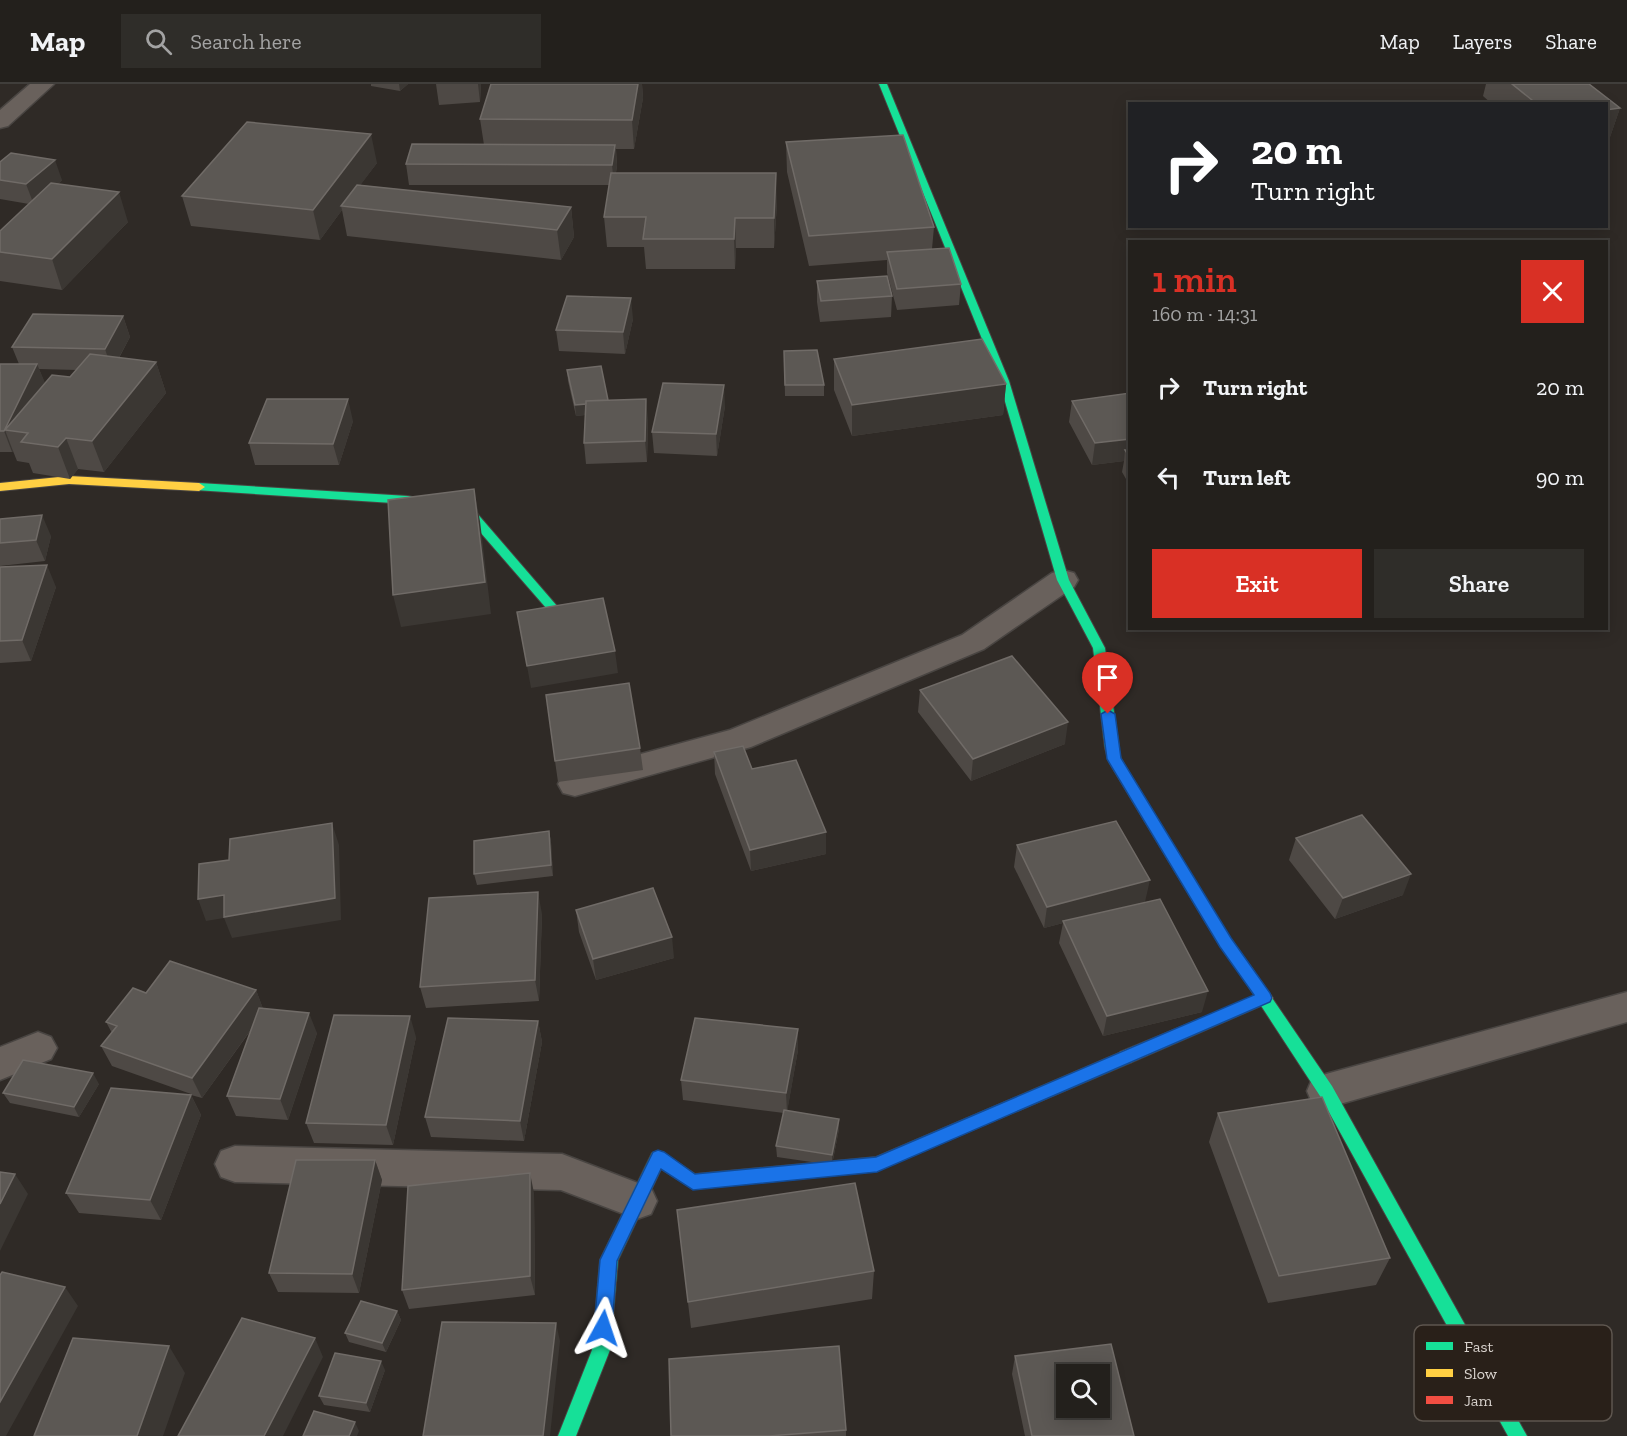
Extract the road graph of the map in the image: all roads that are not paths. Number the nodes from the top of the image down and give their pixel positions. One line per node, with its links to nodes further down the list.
1 (43, 84): 3 (street)
2 (883, 84): 5 (street)
3 (0, 121)
4 (0, 487): 6 (street)
5 (1063, 580): 7 (street); 8 (street)
6 (551, 606)
7 (575, 784)
8 (1264, 998): 12 (street); 14 (street)
9 (1627, 1007): 12 (street)
10 (0, 1039): 11 (street)
11 (0, 1064)
12 (1326, 1091): 15 (street)
13 (236, 1164): 14 (street)
14 (637, 1201): 17 (street)
15 (1456, 1325)
16 (1510, 1421): 18 (street)
17 (567, 1436)
18 (1518, 1436)

